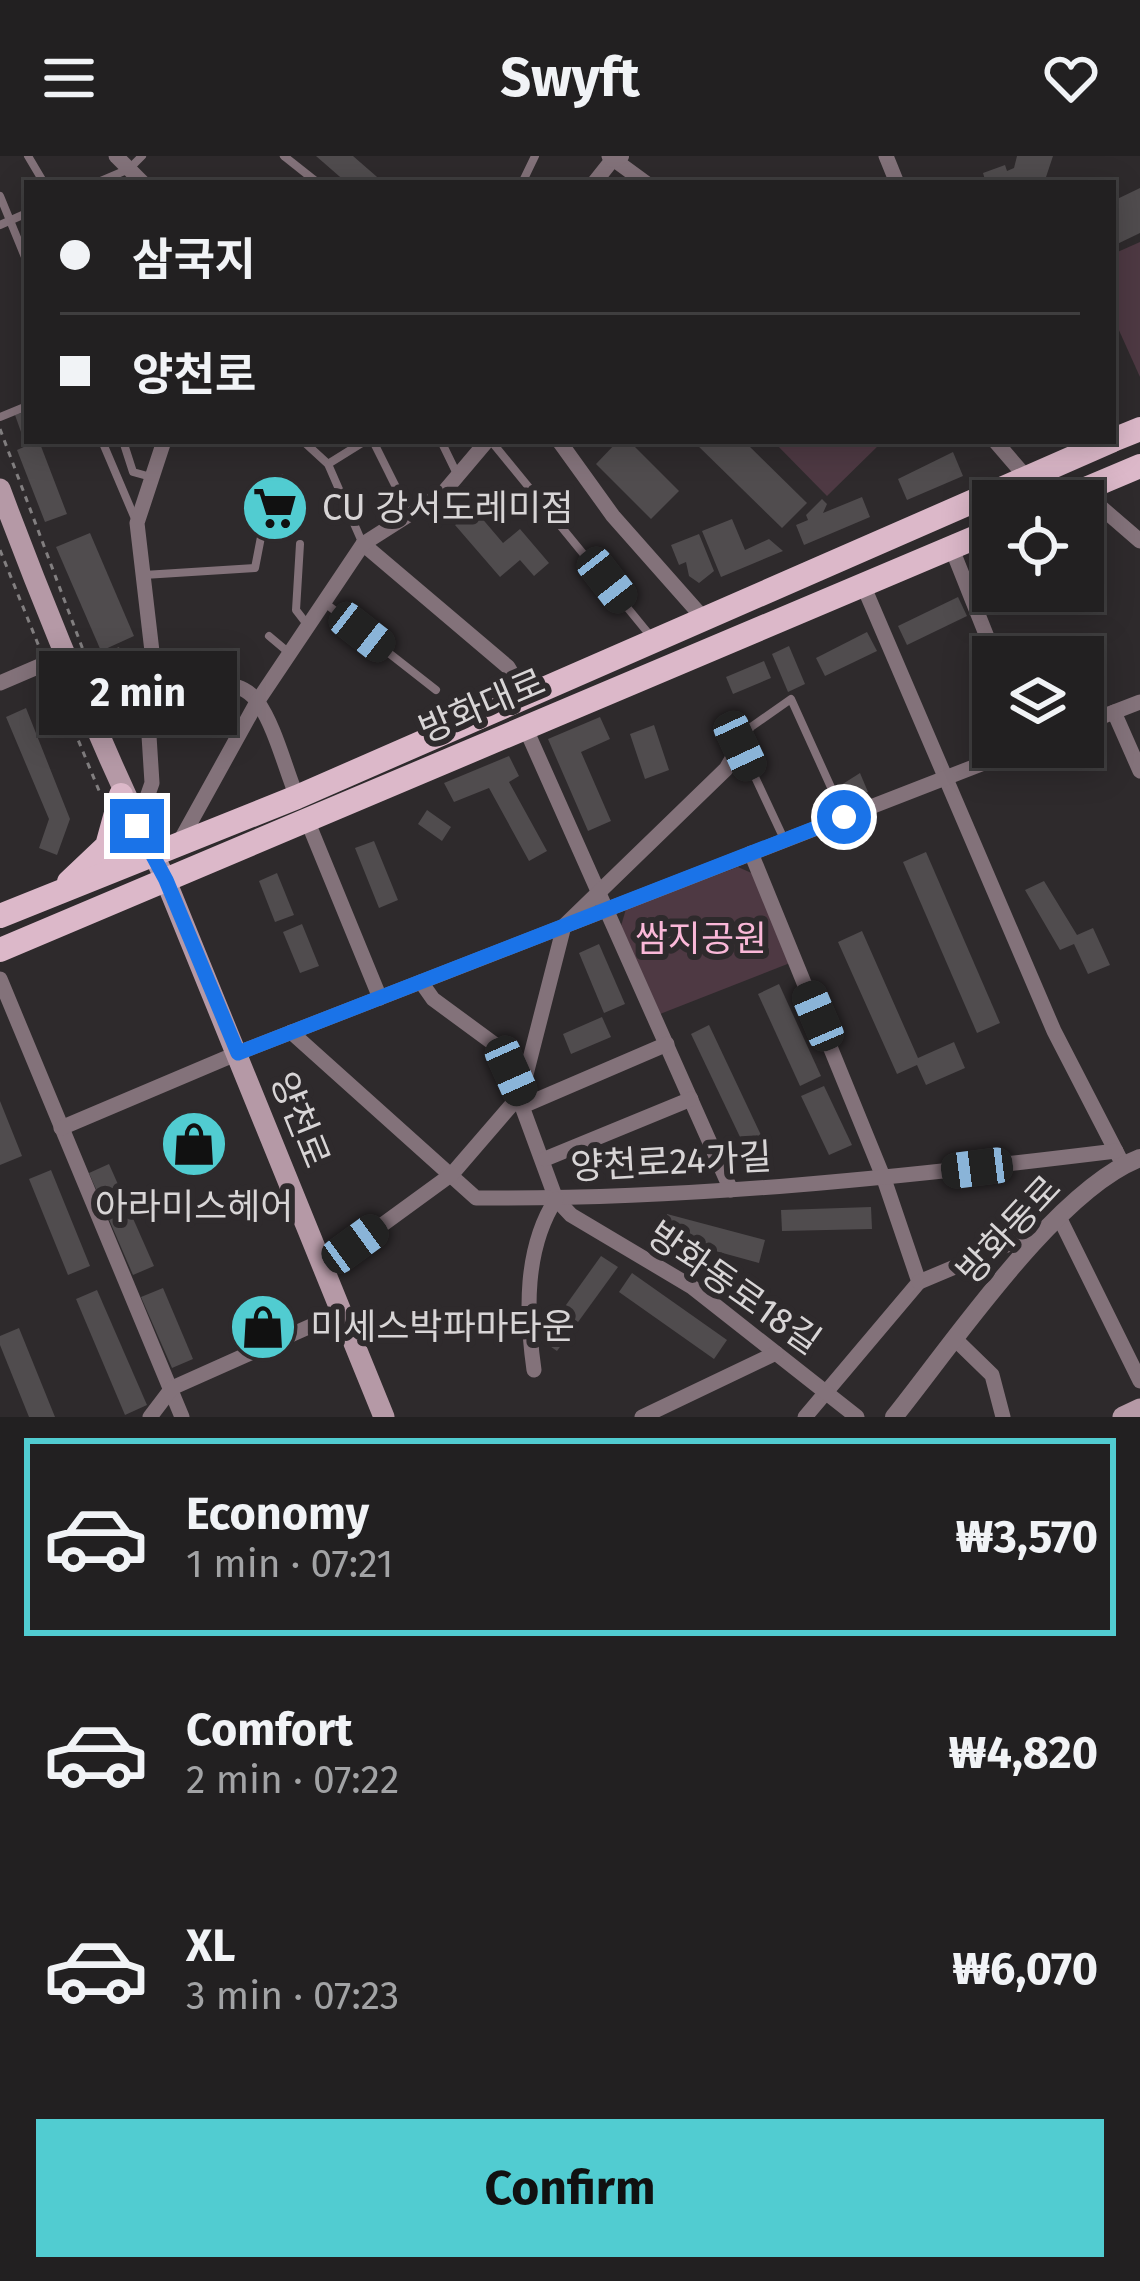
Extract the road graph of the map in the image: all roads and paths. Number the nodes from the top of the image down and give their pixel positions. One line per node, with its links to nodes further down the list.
1 (116, 156): 4 (street)
2 (284, 156): 6 (lane)
3 (614, 157): 7 (street)
4 (136, 162): 5 (lane)
5 (102, 180)
6 (314, 180)
7 (642, 180)
8 (0, 196): 9 (lane)
9 (5, 223): 10 (lane)
10 (24, 257)
11 (0, 429): 51 (path)
12 (103, 444): 33 (lane)
13 (124, 444): 28 (lane)
14 (163, 444): 28 (street)
15 (306, 444): 24 (lane)
16 (364, 444): 24 (lane)
17 (371, 444): 32 (lane)
18 (442, 444): 26 (lane)
19 (486, 444): 26 (street)
20 (491, 444): 48 (lane)
21 (561, 444): 44 (street)
22 (998, 444): 27 (street)
23 (1105, 444): 27 (main road, 방화대로)
24 (328, 464): 38 (lane)
25 (1140, 466): 29 (main road)
26 (458, 475): 32 (street)
27 (1025, 476): 44 (main road, 방화대로)
28 (152, 478): 33 (street)
29 (1104, 481)
30 (0, 489): 50 (main road, 양천로)
31 (1104, 509): 35 (street)
32 (410, 517): 38 (street)
33 (137, 523): 41 (street)
34 (261, 537): 41 (lane)
35 (1139, 538)
36 (972, 540): 39 (main road, 방화대로)
37 (300, 544): 45 (lane)
38 (363, 544): 43 (street); 54 (street)
39 (952, 549): 42 (main road, 방화대로); 47 (street)
40 (0, 550): 50 (path)
41 (143, 575): 57 (street)
42 (863, 585): 61 (main road, 방화대로); 65 (street)
43 (326, 603): 45 (street); 53 (lane)
44 (705, 620): 48 (main road, 방화대로)
45 (308, 624): 49 (street)
46 (269, 636): 49 (lane)
47 (987, 636)
48 (654, 640): 54 (main road, 방화대로)
49 (290, 653): 55 (street)
50 (55, 659): 52 (street); 60 (main road, 양천로); 66 (path)
51 (92, 674)
52 (0, 683)
53 (436, 689)
54 (526, 698): 67 (main road, 방화대로)
55 (257, 702): 57 (street); 67 (street); 71 (street)
56 (1140, 702): 58 (street)
57 (147, 704): 60 (street); 69 (street)
58 (1114, 712): 59 (street); 64 (street)
59 (1104, 716)
60 (92, 725): 66 (main road, 양천로)
61 (525, 727): 67 (main road, 방화대로); 74 (street)
62 (740, 746): 68 (lane); 70 (lane); 74 (street)
63 (972, 767): 65 (street)
64 (1140, 771)
65 (947, 777): 68 (street); 89 (street)
66 (113, 799): 69 (main road, 양천로); 75 (main road)
67 (302, 809): 71 (main road, 방화대로); 73 (main road, 방화대로); 82 (street)
68 (844, 817): 70 (street)
69 (137, 826): 71 (main road, 양천로)
70 (784, 841): 72 (street)
71 (165, 850): 73 (main road, 양천로); 75 (main road, 방화대로)
72 (751, 854): 76 (street); 92 (street)
73 (166, 880): 79 (main road, 방화대로); 85 (main road, 양천로)
74 (600, 890): 76 (street); 78 (street)
75 (56, 894): 77 (main road, 방화대로)
76 (608, 909): 78 (street); 84 (street)
77 (0, 916)
78 (564, 926): 81 (street); 86 (street)
79 (0, 950)
80 (0, 979): 88 (street)
81 (421, 982): 82 (street); 86 (street)
82 (380, 998): 83 (street)
83 (291, 1032): 85 (street); 91 (street, 양천로24가길)
84 (667, 1044): 86 (street); 87 (street)
85 (238, 1053): 88 (street); 96 (main road, 양천로)
86 (523, 1099): 90 (street); 91 (street)
87 (691, 1099): 90 (street); 93 (street)
88 (61, 1128): 104 (street)
89 (1126, 1158): 92 (street, 양천로24가길); 95 (street, 방화동로)
90 (545, 1160): 94 (street)
91 (452, 1174): 94 (street, 양천로24가길); 96 (street)
92 (884, 1179): 93 (street, 양천로24가길); 97 (street)
93 (731, 1190): 94 (street, 양천로24가길)
94 (556, 1199): 101 (street, 방화동로18길); 102 (street)
95 (1057, 1222): 97 (street); 99 (street, 방화동로); 100 (street)
96 (323, 1268): 98 (main road, 양천로)
97 (919, 1282): 105 (street)
98 (340, 1313): 104 (street); 109 (main road, 양천로)
99 (956, 1340): 113 (street, 방화동로); 114 (street)
100 (1133, 1351): 103 (street)
101 (776, 1353): 105 (street, 방화동로18길); 110 (street)
102 (534, 1370)
103 (1140, 1381)
104 (172, 1388): 107 (street); 108 (street)
105 (828, 1393): 111 (street); 112 (street, 방화동로18길)
106 (1140, 1409): 115 (main road)
107 (150, 1417)
108 (182, 1417)
109 (384, 1417)
110 (642, 1417)
111 (806, 1417)
112 (857, 1417)
113 (894, 1417)
114 (1003, 1417)
115 (1123, 1417)

